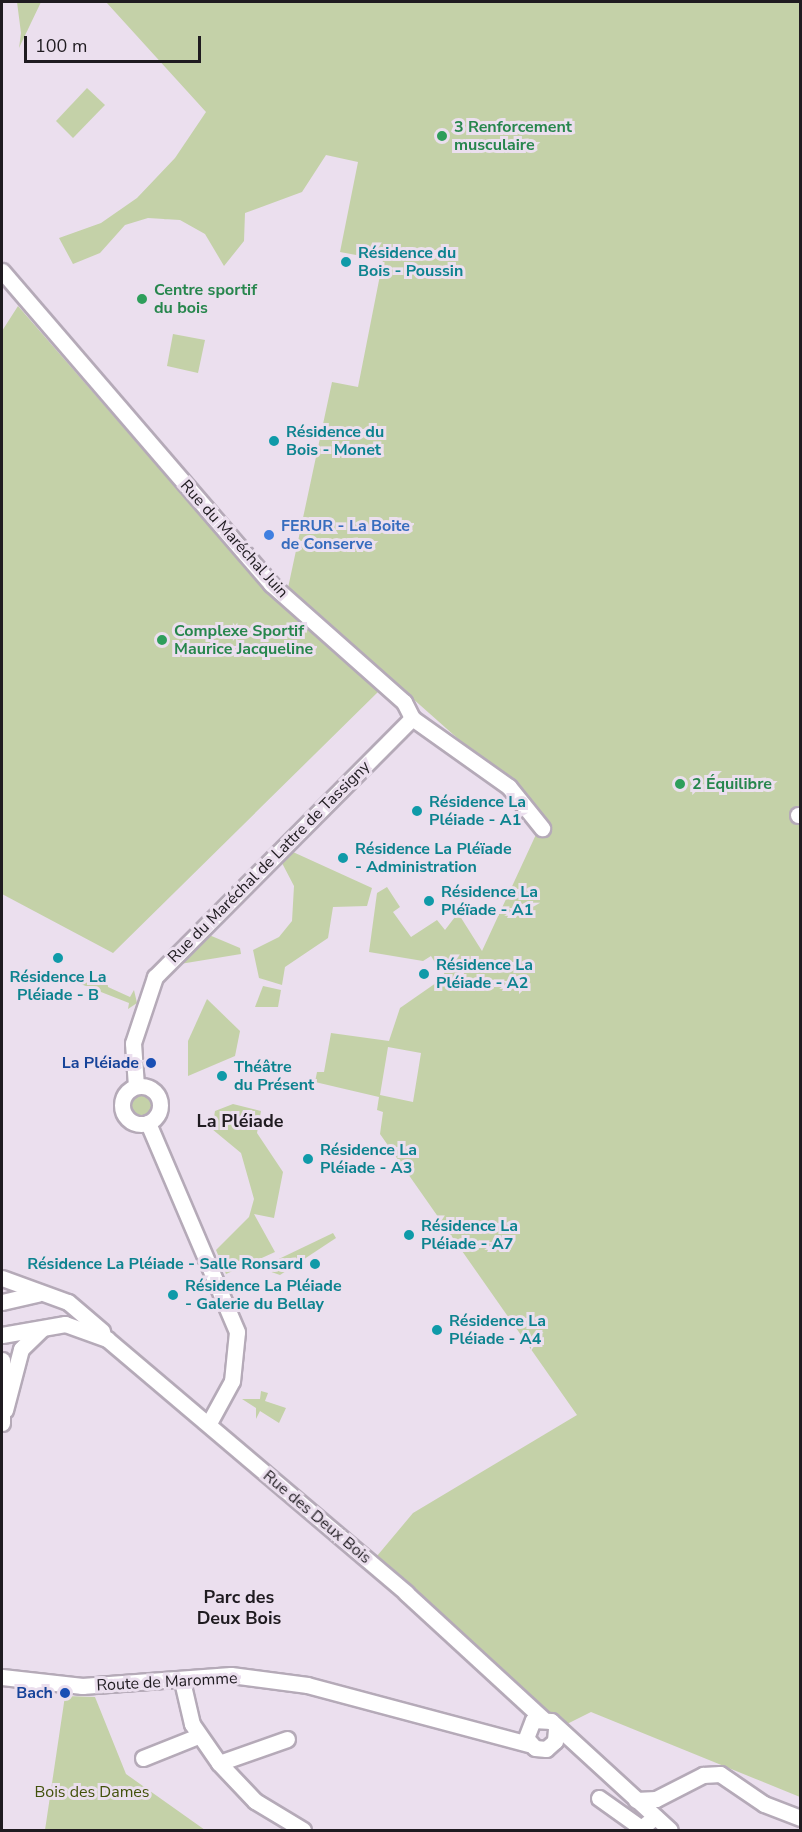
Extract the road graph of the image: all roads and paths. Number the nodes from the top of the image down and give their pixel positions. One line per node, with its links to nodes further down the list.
1 (2, 271): 2 (street, Rue du Maréchal Juin)
2 (412, 718): 3 (street, Rue du Maréchal Juin); 4 (street, Rue du Maréchal de Lattre de Tassigny)
3 (542, 828)
4 (136, 1086): 5 (street); 5 (street)
5 (148, 1123): 14 (street)
6 (2, 1278): 7 (street, Rue des Deux Bois)
7 (44, 1293): 8 (street); 11 (street, Rue des Deux Bois)
8 (2, 1302)
9 (46, 1326): 10 (street, Rue des Deux Bois); 11 (street, Rue des Deux Bois); 13 (street)
10 (2, 1335)
11 (107, 1338): 14 (street, Rue des Deux Bois)
12 (2, 1360): 13 (street)
13 (3, 1416)
14 (209, 1423): 17 (street, Rue des Deux Bois)
15 (2, 1677): 16 (street, Route de Maromme)
16 (182, 1681): 17 (street, Route de Maromme); 19 (street)
17 (532, 1729): 18 (street); 21 (street)
18 (556, 1729): 21 (street); 24 (street)
19 (198, 1736): 22 (street); 23 (street)
20 (287, 1739): 23 (street)
21 (550, 1747): 24 (street)
22 (143, 1758)
23 (219, 1763): 29 (street)
24 (598, 1766): 26 (street)
25 (599, 1798): 27 (street)
26 (636, 1800): 27 (street); 28 (street)
27 (655, 1817): 30 (street)
28 (801, 1818)
29 (303, 1830)
30 (670, 1830)

